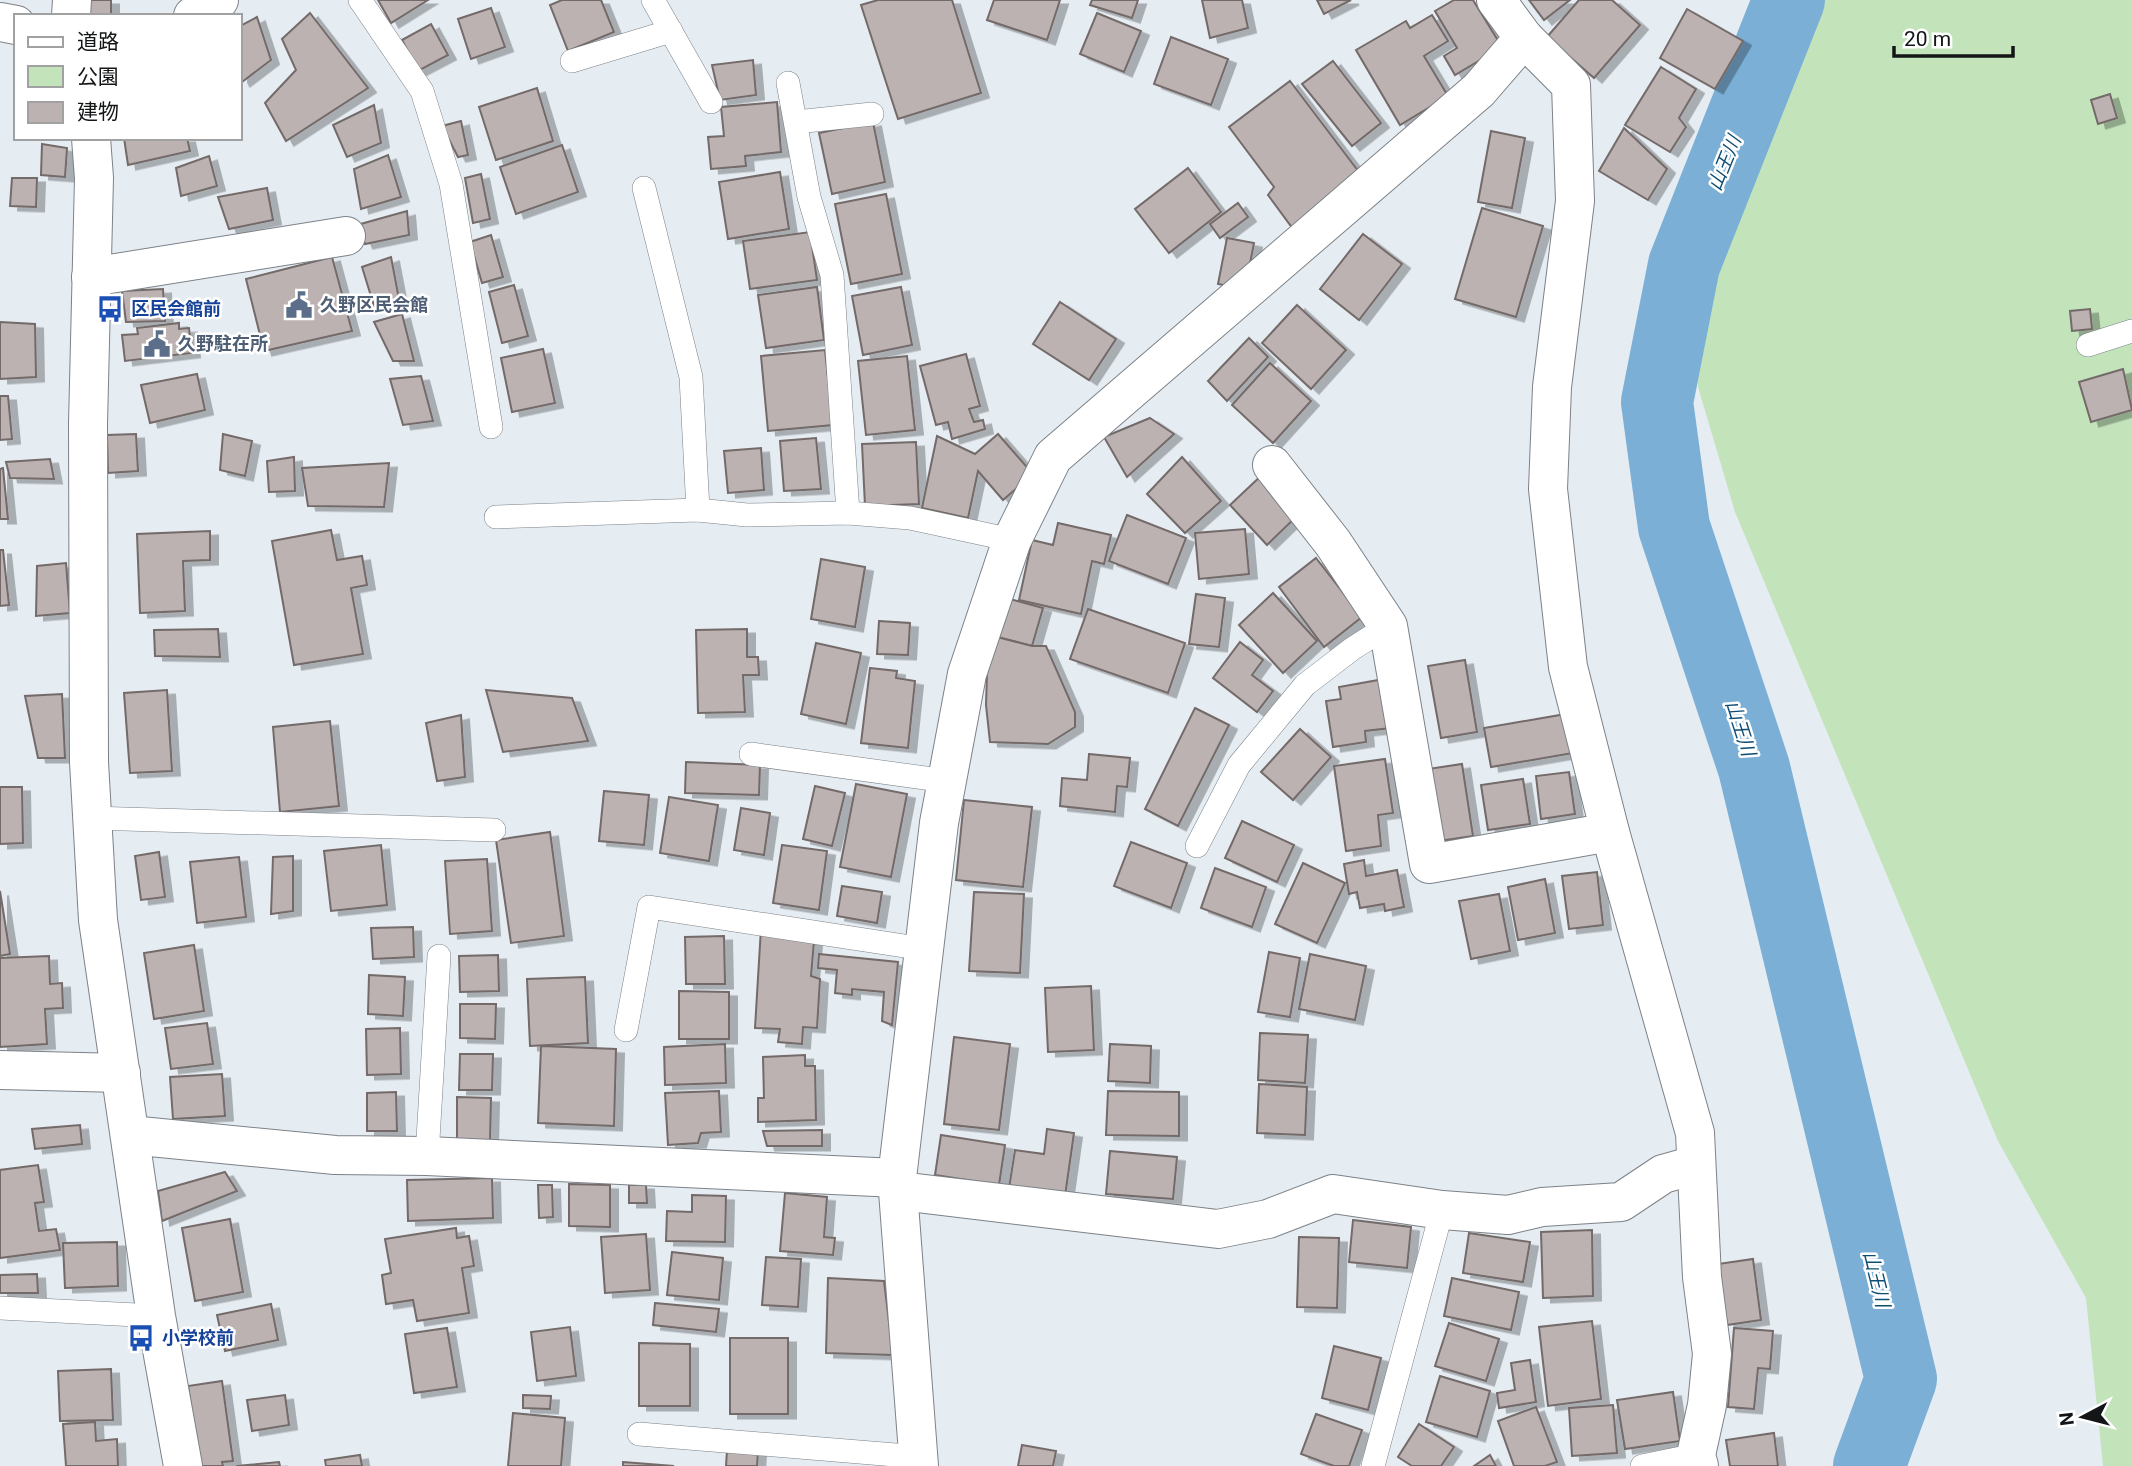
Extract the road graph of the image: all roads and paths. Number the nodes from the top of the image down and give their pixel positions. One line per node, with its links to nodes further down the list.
1 (219, 0): 5 (street)
2 (360, 0): 19 (lane)
3 (653, 0): 6 (lane)
4 (1496, 0): 7 (street)
5 (196, 14)
6 (671, 31): 8 (lane); 10 (lane)
7 (1524, 38): 24 (street); 30 (street)
8 (572, 61)
9 (788, 83): 12 (lane)
10 (711, 102)
11 (872, 114): 12 (lane)
12 (796, 122): 22 (lane)
13 (91, 140): 16 (street)
14 (644, 188): 21 (lane)
15 (346, 236): 16 (street)
16 (91, 277): 28 (street)
17 (2132, 331): 18 (lane)
18 (2088, 345)
19 (491, 427)
20 (1272, 465): 25 (street)
21 (698, 510): 22 (lane); 23 (lane)
22 (848, 513): 24 (lane)
23 (496, 517)
24 (1012, 540): 27 (street)
25 (1388, 626): 30 (street); 31 (lane)
26 (751, 754): 27 (lane)
27 (947, 780): 32 (street)
28 (91, 817): 29 (lane); 36 (street)
29 (494, 830)
30 (1610, 832): 39 (street)
31 (1197, 846)
32 (924, 949): 34 (lane); 40 (street)
33 (439, 956): 38 (lane)
34 (626, 1030)
35 (0, 1070): 36 (street)
36 (121, 1073): 37 (street)
37 (130, 1135): 38 (street); 43 (street)
38 (427, 1156): 40 (street)
39 (1695, 1165): 41 (street); 45 (street)
40 (898, 1184): 41 (street); 46 (street)
41 (1442, 1210): 48 (lane)
42 (0, 1308): 43 (lane)
43 (156, 1316): 47 (street)
44 (639, 1434): 46 (lane)
45 (1697, 1461): 49 (lane)
46 (920, 1462)
47 (183, 1466)
48 (1373, 1466)
49 (1642, 1466)

